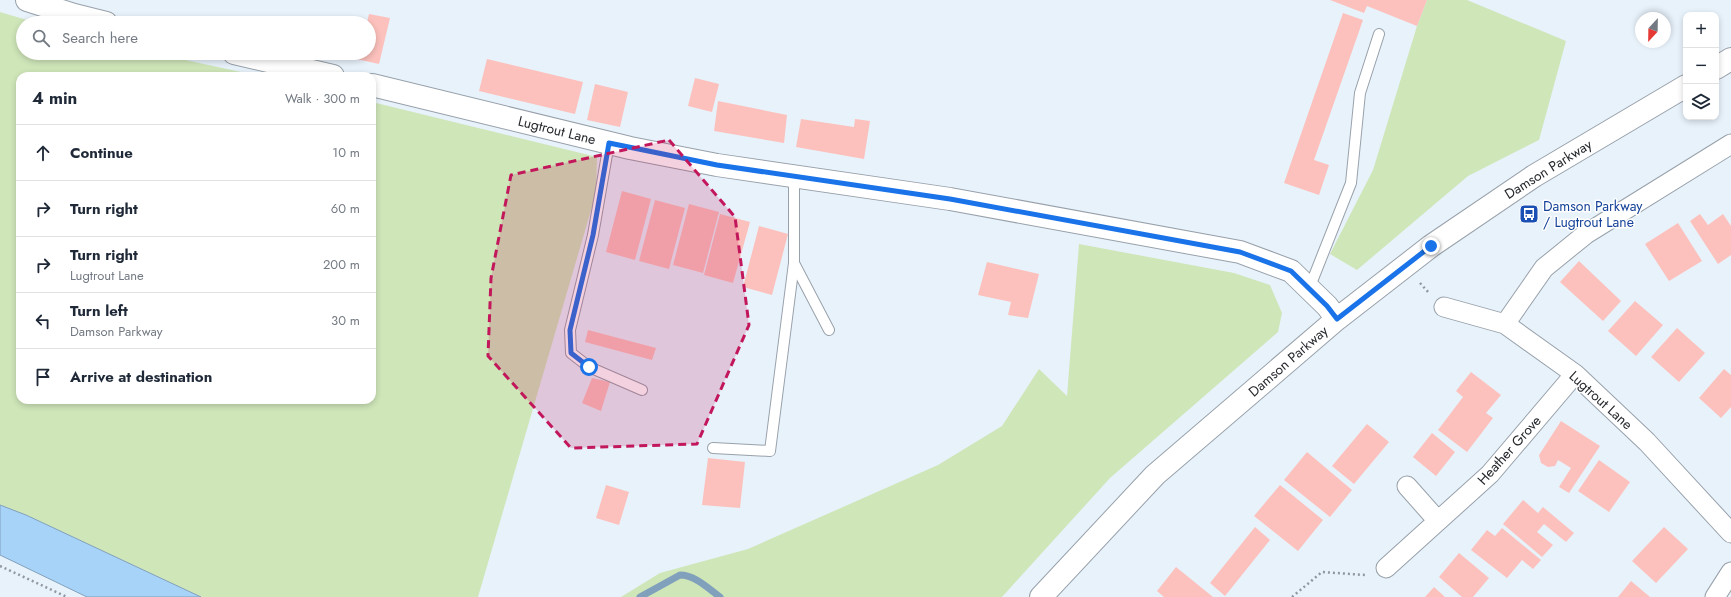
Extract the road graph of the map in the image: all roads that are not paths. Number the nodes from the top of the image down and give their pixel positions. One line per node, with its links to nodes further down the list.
1 (27, 0): 2 (street)
2 (78, 16)
3 (1379, 34): 14 (lane)
4 (1731, 59): 6 (street)
5 (264, 60): 7 (street)
6 (1719, 66)
7 (316, 72)
8 (376, 86): 10 (street, Lugtrout Lane)
9 (1683, 88): 16 (street, Damson Parkway)
10 (609, 143): 12 (street, Lugtrout Lane); 20 (lane)
11 (1731, 144): 17 (street)
12 (794, 175): 13 (lane); 14 (street, Lugtrout Lane)
13 (794, 263): 18 (lane); 21 (lane)
14 (1309, 289): 16 (street, Lugtrout Lane)
15 (1444, 307): 17 (street, Lugtrout Lane)
16 (1337, 319): 27 (street, Damson Parkway)
17 (1505, 324): 19 (street, Lugtrout Lane)
18 (829, 330)
19 (1575, 374): 23 (street, Heather Grove); 24 (street, Lugtrout Lane)
20 (642, 390)
21 (713, 448)
22 (1407, 486): 23 (street)
23 (1438, 522): 25 (street, Heather Grove)
24 (1731, 533)
25 (1386, 568)
26 (1731, 572): 28 (street)
27 (1041, 597)
28 (1715, 597)

